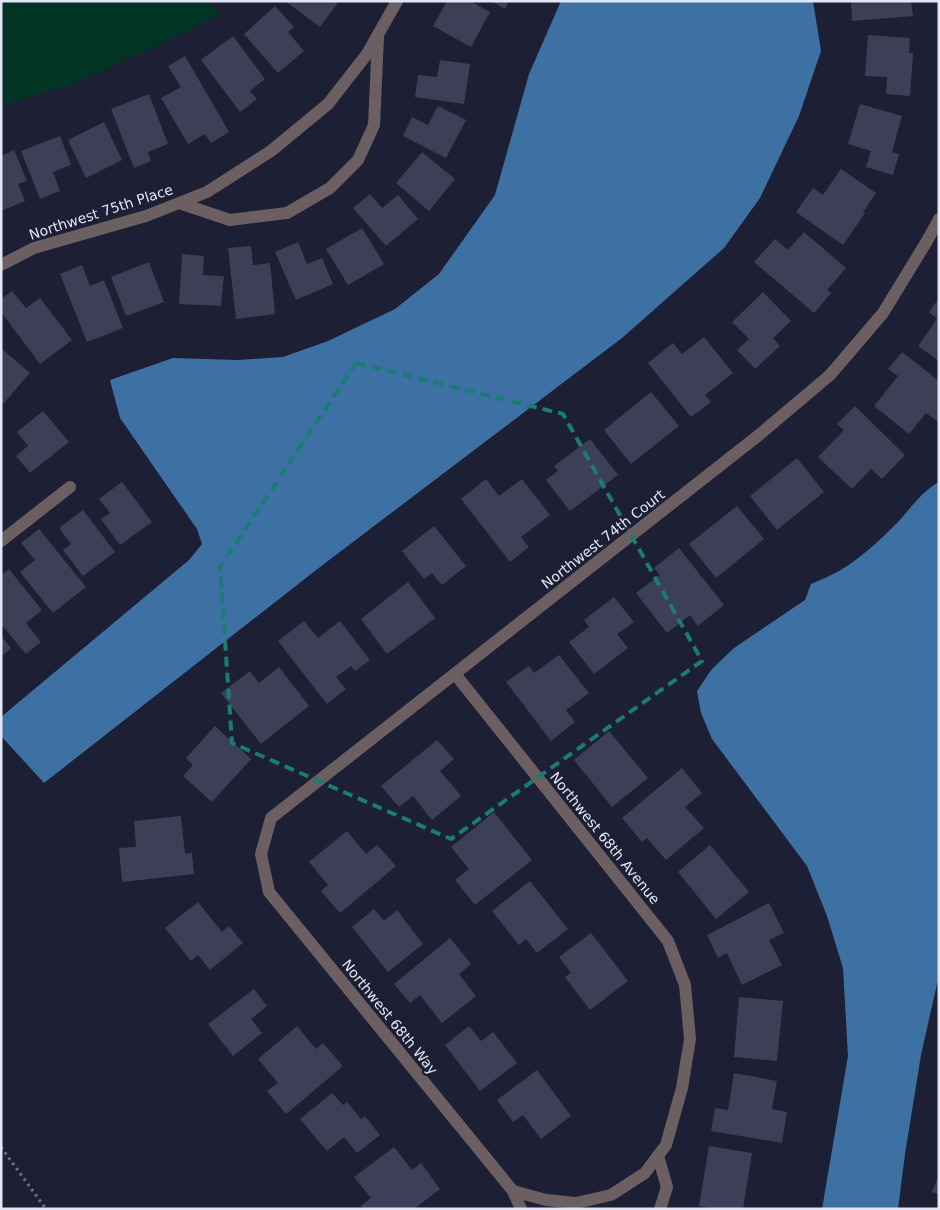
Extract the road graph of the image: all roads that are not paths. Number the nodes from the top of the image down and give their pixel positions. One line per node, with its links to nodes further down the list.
1 (397, 1): 2 (street, Northwest 75th Place)
2 (378, 35): 3 (street, Northwest 75th Place); 3 (street)
3 (179, 203): 5 (street, Northwest 75th Place)
4 (939, 218): 8 (street, Northwest 74th Court)
5 (1, 265)
6 (70, 487): 7 (street)
7 (1, 541)
8 (455, 674): 9 (street, Northwest 74th Court); 10 (street, Northwest 68th Avenue)
9 (261, 854): 11 (street, Northwest 68th Way)
10 (658, 1156): 11 (street, Northwest 68th Avenue); 13 (street)
11 (513, 1190): 12 (street, Northwest 68th Way)
12 (521, 1209)
13 (660, 1209)

